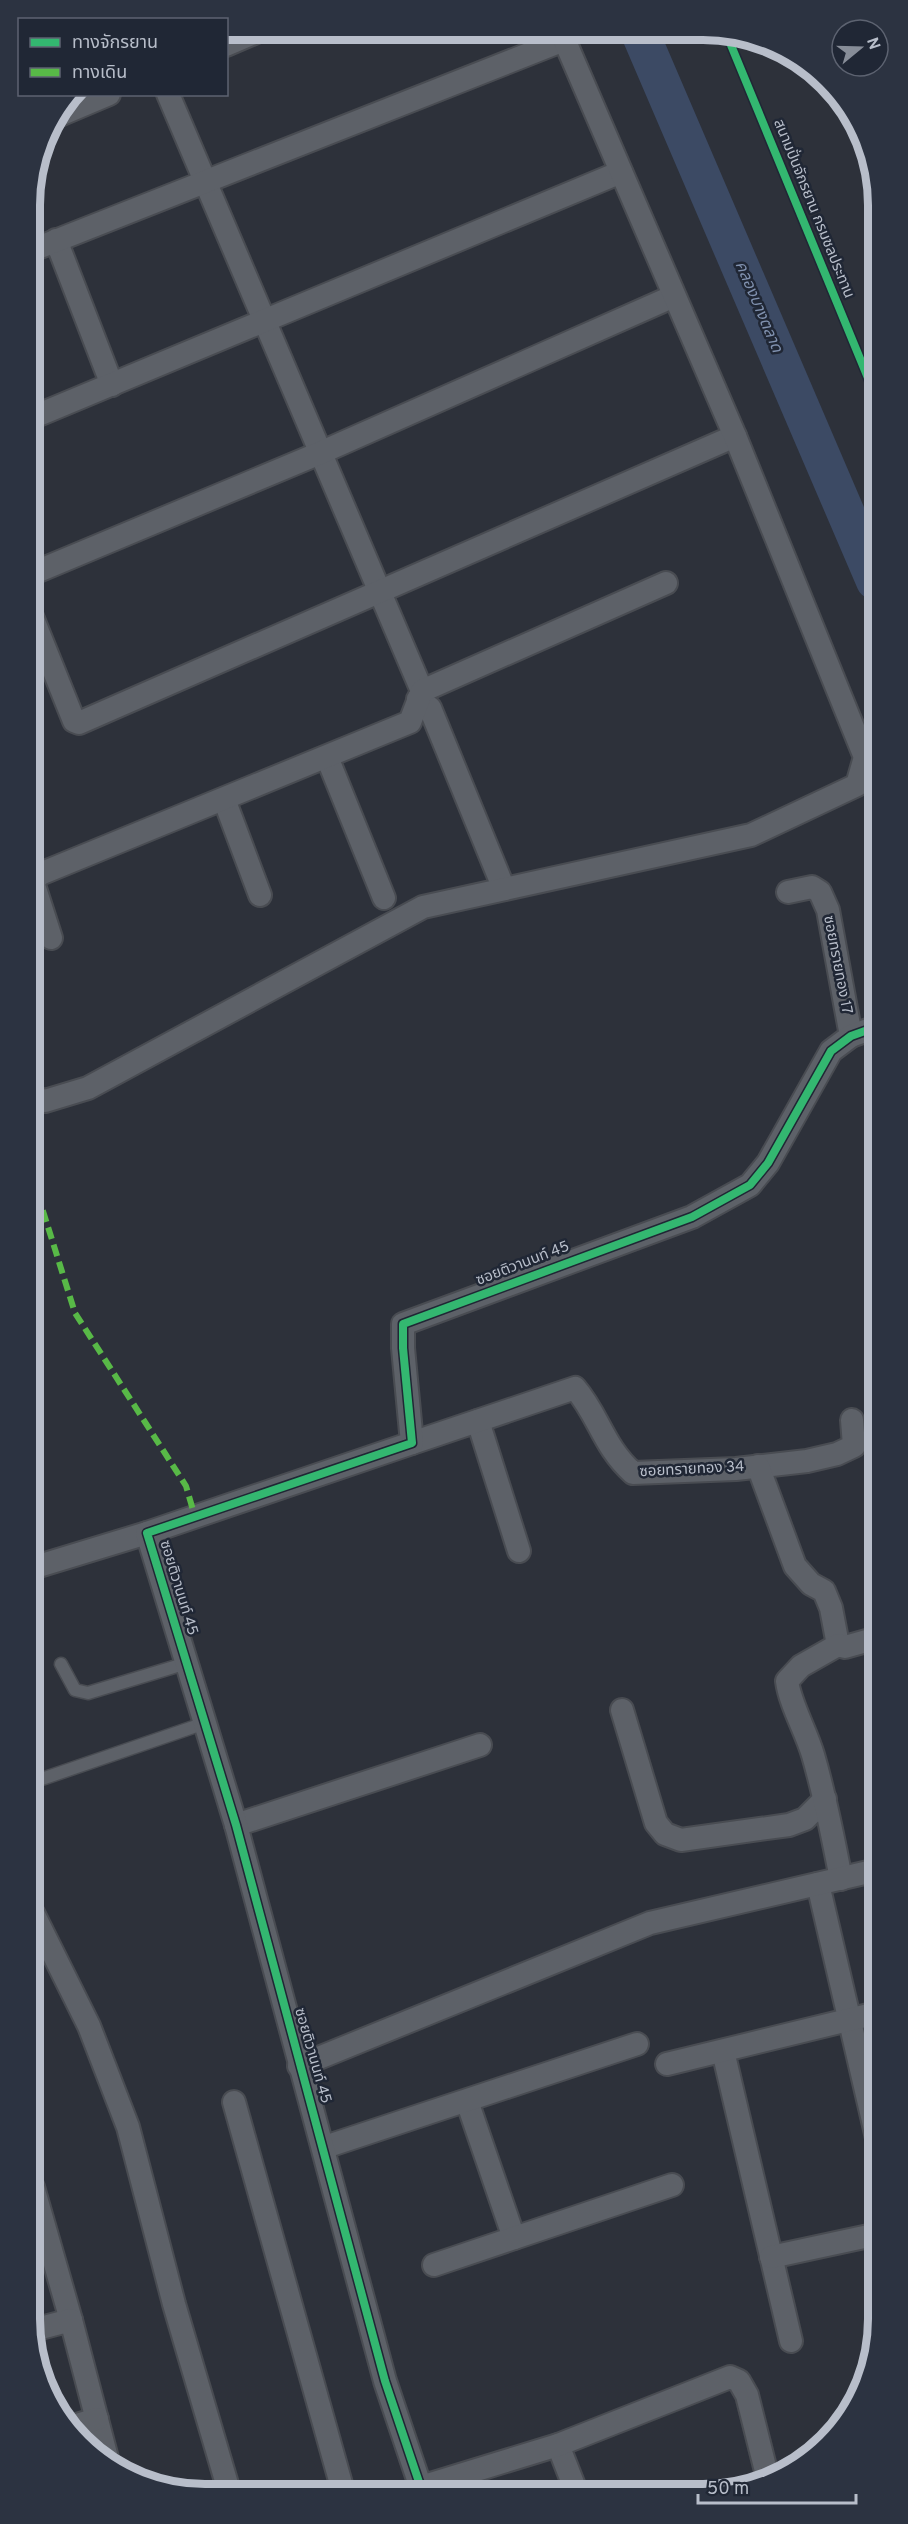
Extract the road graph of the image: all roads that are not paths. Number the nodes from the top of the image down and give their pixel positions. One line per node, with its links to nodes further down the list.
1 (552, 40): 7 (street)
2 (564, 40): 6 (street)
3 (104, 96): 5 (street)
4 (169, 96): 7 (street)
5 (71, 111)
6 (621, 172): 10 (street); 11 (street)
7 (205, 182): 8 (street); 11 (street)
8 (56, 240): 9 (street); 12 (street)
9 (41, 246)
10 (674, 296): 14 (street); 15 (street)
11 (264, 321): 12 (street); 15 (street)
12 (112, 385): 13 (street)
13 (41, 414)
14 (735, 436): 18 (street); 24 (street)
15 (320, 453): 16 (street); 18 (street)
16 (41, 570)
17 (666, 584): 20 (street)
18 (379, 592): 19 (street); 20 (street)
19 (41, 638)
20 (420, 695): 21 (street); 24 (street)
21 (327, 757): 22 (street); 27 (street)
22 (224, 799): 23 (street); 26 (street)
23 (41, 874)
24 (504, 889): 32 (street)
25 (788, 892): 31 (street, ซอยทรายทอง 17)
26 (260, 895)
27 (384, 898)
28 (41, 908): 29 (street)
29 (51, 938)
30 (868, 1030): 31 (street, ซอยติวานนท์ 45)
31 (850, 1036): 35 (street, ซอยติวานนท์ 45)
32 (41, 1100)
33 (852, 1420): 36 (street, ซอยทรายทอง 34)
34 (478, 1421): 35 (street, ซอยทรายทอง 34); 36 (street, ซอยทรายทอง 34); 38 (street)
35 (412, 1443): 37 (street, ซอยติวานนท์ 45)
36 (758, 1466): 41 (street)
37 (147, 1533): 39 (street); 42 (street, ซอยติวานนท์ 45)
38 (519, 1551)
39 (40, 1565)
40 (867, 1641): 41 (street)
41 (838, 1645): 48 (street)
42 (187, 1663): 43 (lane); 45 (street, ซอยติวานนท์ 45)
43 (61, 1664)
44 (622, 1710): 48 (street)
45 (205, 1723): 47 (lane); 49 (street, ซอยติวานนท์ 45)
46 (480, 1745): 49 (street)
47 (40, 1780)
48 (825, 1799): 51 (street)
49 (236, 1825): 59 (street, ซอยติวานนท์ 45)
50 (867, 1872): 51 (street)
51 (841, 1879): 52 (street)
52 (818, 1884): 55 (street); 59 (street)
53 (40, 1927): 78 (street)
54 (867, 2015): 55 (street)
55 (850, 2019): 57 (street); 60 (street)
56 (637, 2044): 61 (street)
57 (723, 2051): 58 (street); 68 (street)
58 (667, 2064)
59 (299, 2066): 63 (street, ซอยติวานนท์ 45)
60 (867, 2094)
61 (467, 2101): 63 (street); 67 (street)
62 (234, 2102): 79 (street)
63 (325, 2147): 80 (street, ซอยติวานนท์ 45)
64 (672, 2185): 67 (street)
65 (40, 2226): 70 (street)
66 (867, 2236): 68 (street)
67 (514, 2238): 69 (street)
68 (771, 2257): 72 (street)
69 (434, 2265)
70 (71, 2319): 71 (street); 73 (street)
71 (41, 2328)
72 (790, 2340)
73 (97, 2419): 74 (street); 76 (street)
74 (80, 2424)
75 (558, 2445): 77 (street); 81 (street); 82 (street)
76 (105, 2449)
77 (766, 2471)
78 (227, 2484)
79 (341, 2484)
80 (420, 2484)
81 (437, 2484)
82 (573, 2484)

